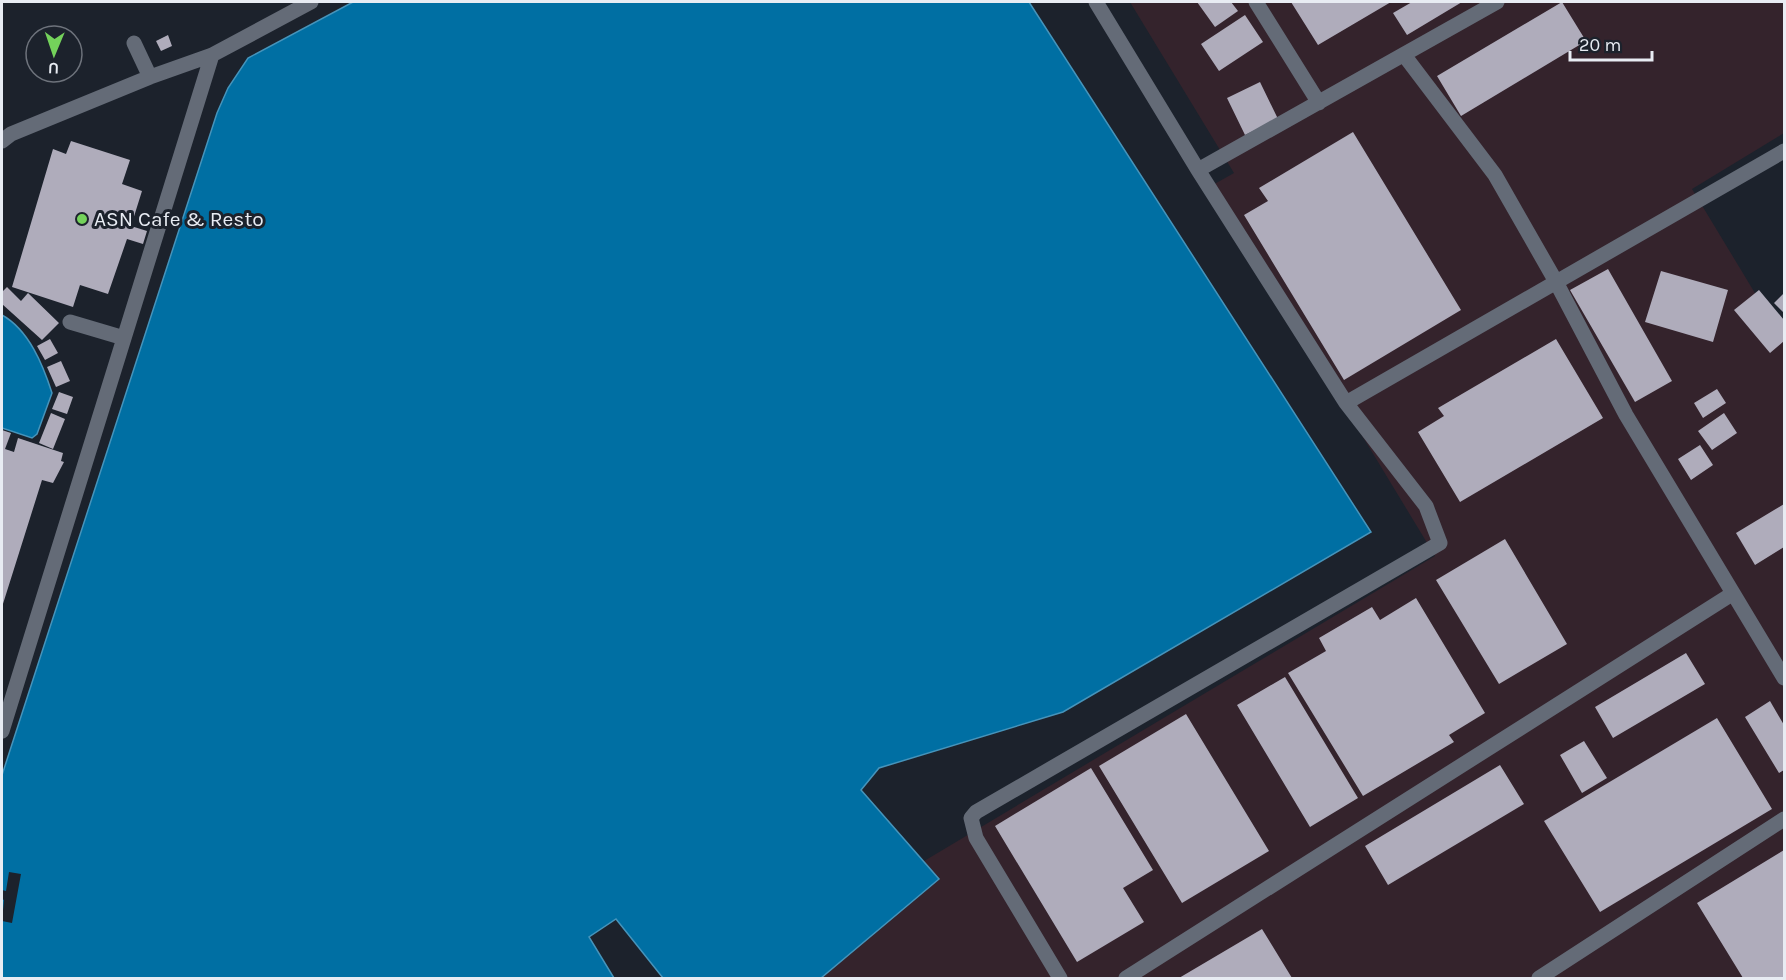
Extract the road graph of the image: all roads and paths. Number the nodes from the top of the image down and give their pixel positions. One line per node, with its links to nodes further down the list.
1 (311, 2): 6 (lane)
2 (1096, 2): 12 (lane)
3 (1256, 2): 9 (lane)
4 (1497, 2): 7 (lane)
5 (134, 43): 8 (lane)
6 (212, 55): 8 (lane); 15 (lane)
7 (1404, 55): 9 (lane); 13 (lane)
8 (150, 77): 10 (lane)
9 (1319, 103): 12 (lane)
10 (2, 141)
11 (1785, 151): 13 (lane)
12 (1198, 170): 16 (lane)
13 (1556, 280): 16 (lane); 17 (lane)
14 (70, 322): 15 (lane)
15 (124, 338): 19 (lane)
16 (1347, 403): 21 (lane)
17 (1732, 594): 18 (lane); 22 (lane)
18 (1785, 678)
19 (2, 730)
20 (1785, 819): 23 (lane)
21 (1060, 978)
22 (1126, 978)
23 (1539, 978)

